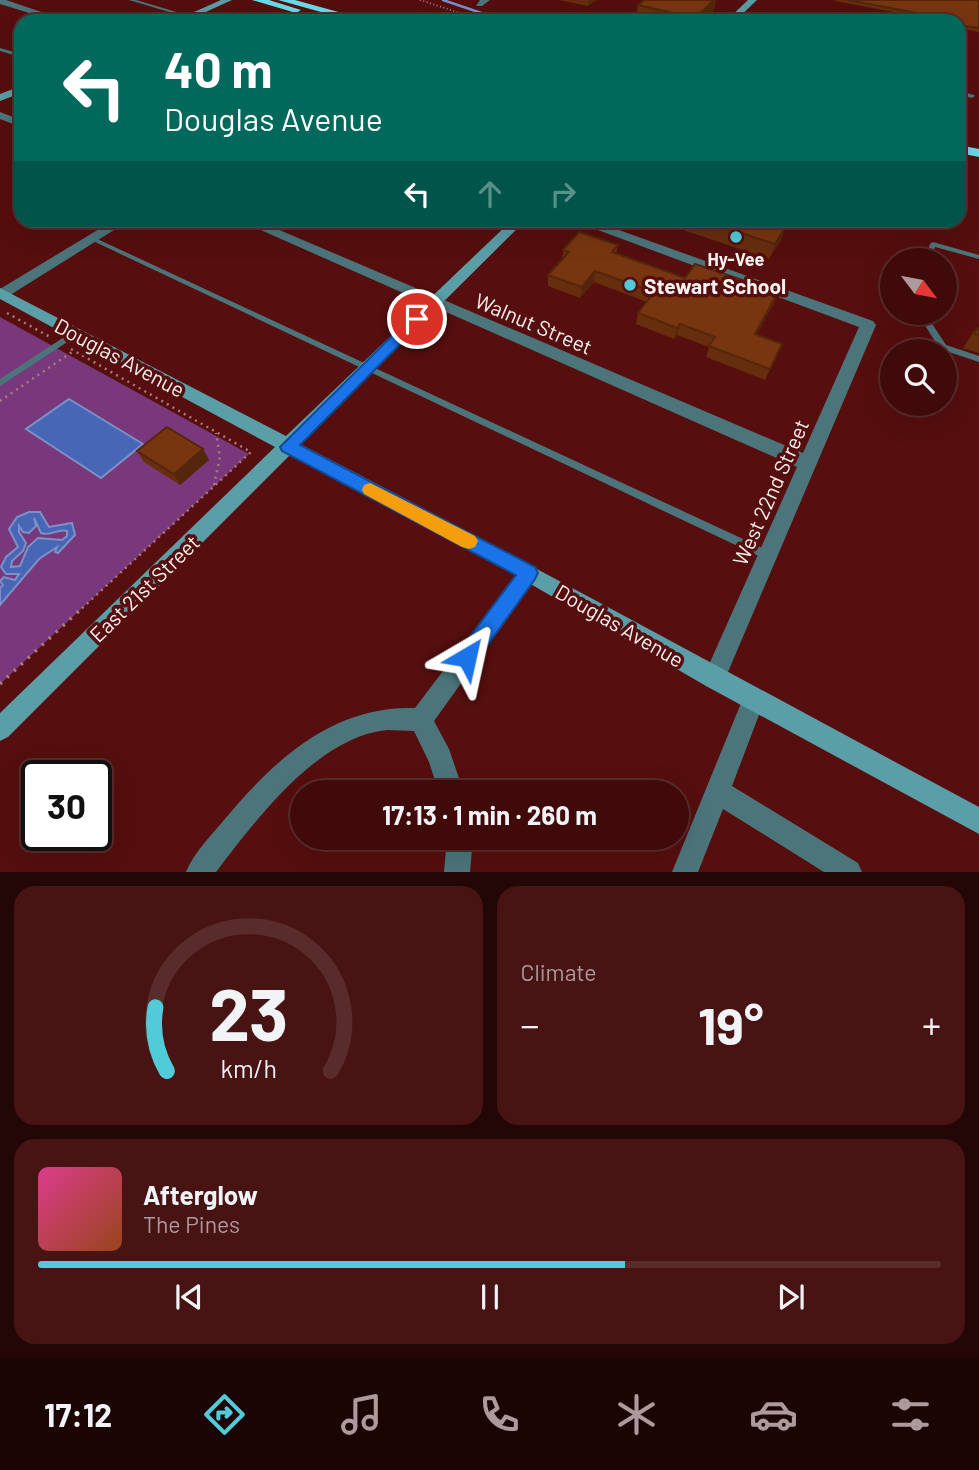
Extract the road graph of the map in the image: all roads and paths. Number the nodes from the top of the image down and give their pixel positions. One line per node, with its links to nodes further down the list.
1 (131, 0): 10 (lane)
2 (228, 0): 11 (street)
3 (257, 0): 8 (highway)
4 (283, 0): 13 (highway)
5 (419, 0): 14 (path)
6 (752, 0): 15 (street)
7 (0, 1): 9 (street)
8 (274, 2): 12 (highway)
9 (42, 14)
10 (181, 14)
11 (193, 14)
12 (315, 14)
13 (338, 14)
14 (463, 14)
15 (737, 14)
16 (966, 95): 17 (lane)
17 (972, 96)
18 (111, 228): 22 (street)
19 (262, 228): 28 (street, Walnut Street)
20 (512, 228): 28 (street, East 21st Street)
21 (599, 228): 37 (street, West 22nd Street)
22 (93, 239): 27 (street); 32 (lane)
23 (932, 248): 24 (lane)
24 (947, 248)
25 (957, 251): 26 (lane)
26 (979, 257)
27 (0, 298): 30 (street, Douglas Avenue); 30 (path)
28 (434, 303): 32 (street, East 21st Street); 37 (street, Walnut Street)
29 (929, 326): 31 (lane)
30 (69, 342): 33 (lane); 34 (path); 35 (path); 36 (street, Douglas Avenue)
31 (979, 359)
32 (366, 368): 36 (street, East 21st Street); 39 (lane)
33 (0, 383)
34 (0, 401)
35 (216, 432): 38 (path); 38 (path)
36 (288, 447): 40 (street, Douglas Avenue); 45 (street, East 21st Street)
37 (807, 463): 39 (street, West 22nd Street)
38 (212, 488): 42 (path)
39 (767, 555): 41 (street, West 22nd Street)
40 (529, 573): 41 (street, Douglas Avenue); 44 (street)
41 (713, 678): 43 (street, Douglas Avenue)
42 (0, 684)
43 (754, 699): 47 (street); 48 (street, Douglas Avenue)
44 (421, 720): 46 (street); 50 (street)
45 (0, 729)
46 (448, 780)
47 (717, 791): 52 (street); 53 (street)
48 (979, 821)
49 (459, 850): 51 (street)
50 (199, 872)
51 (457, 872)
52 (685, 872)
53 (849, 872)

